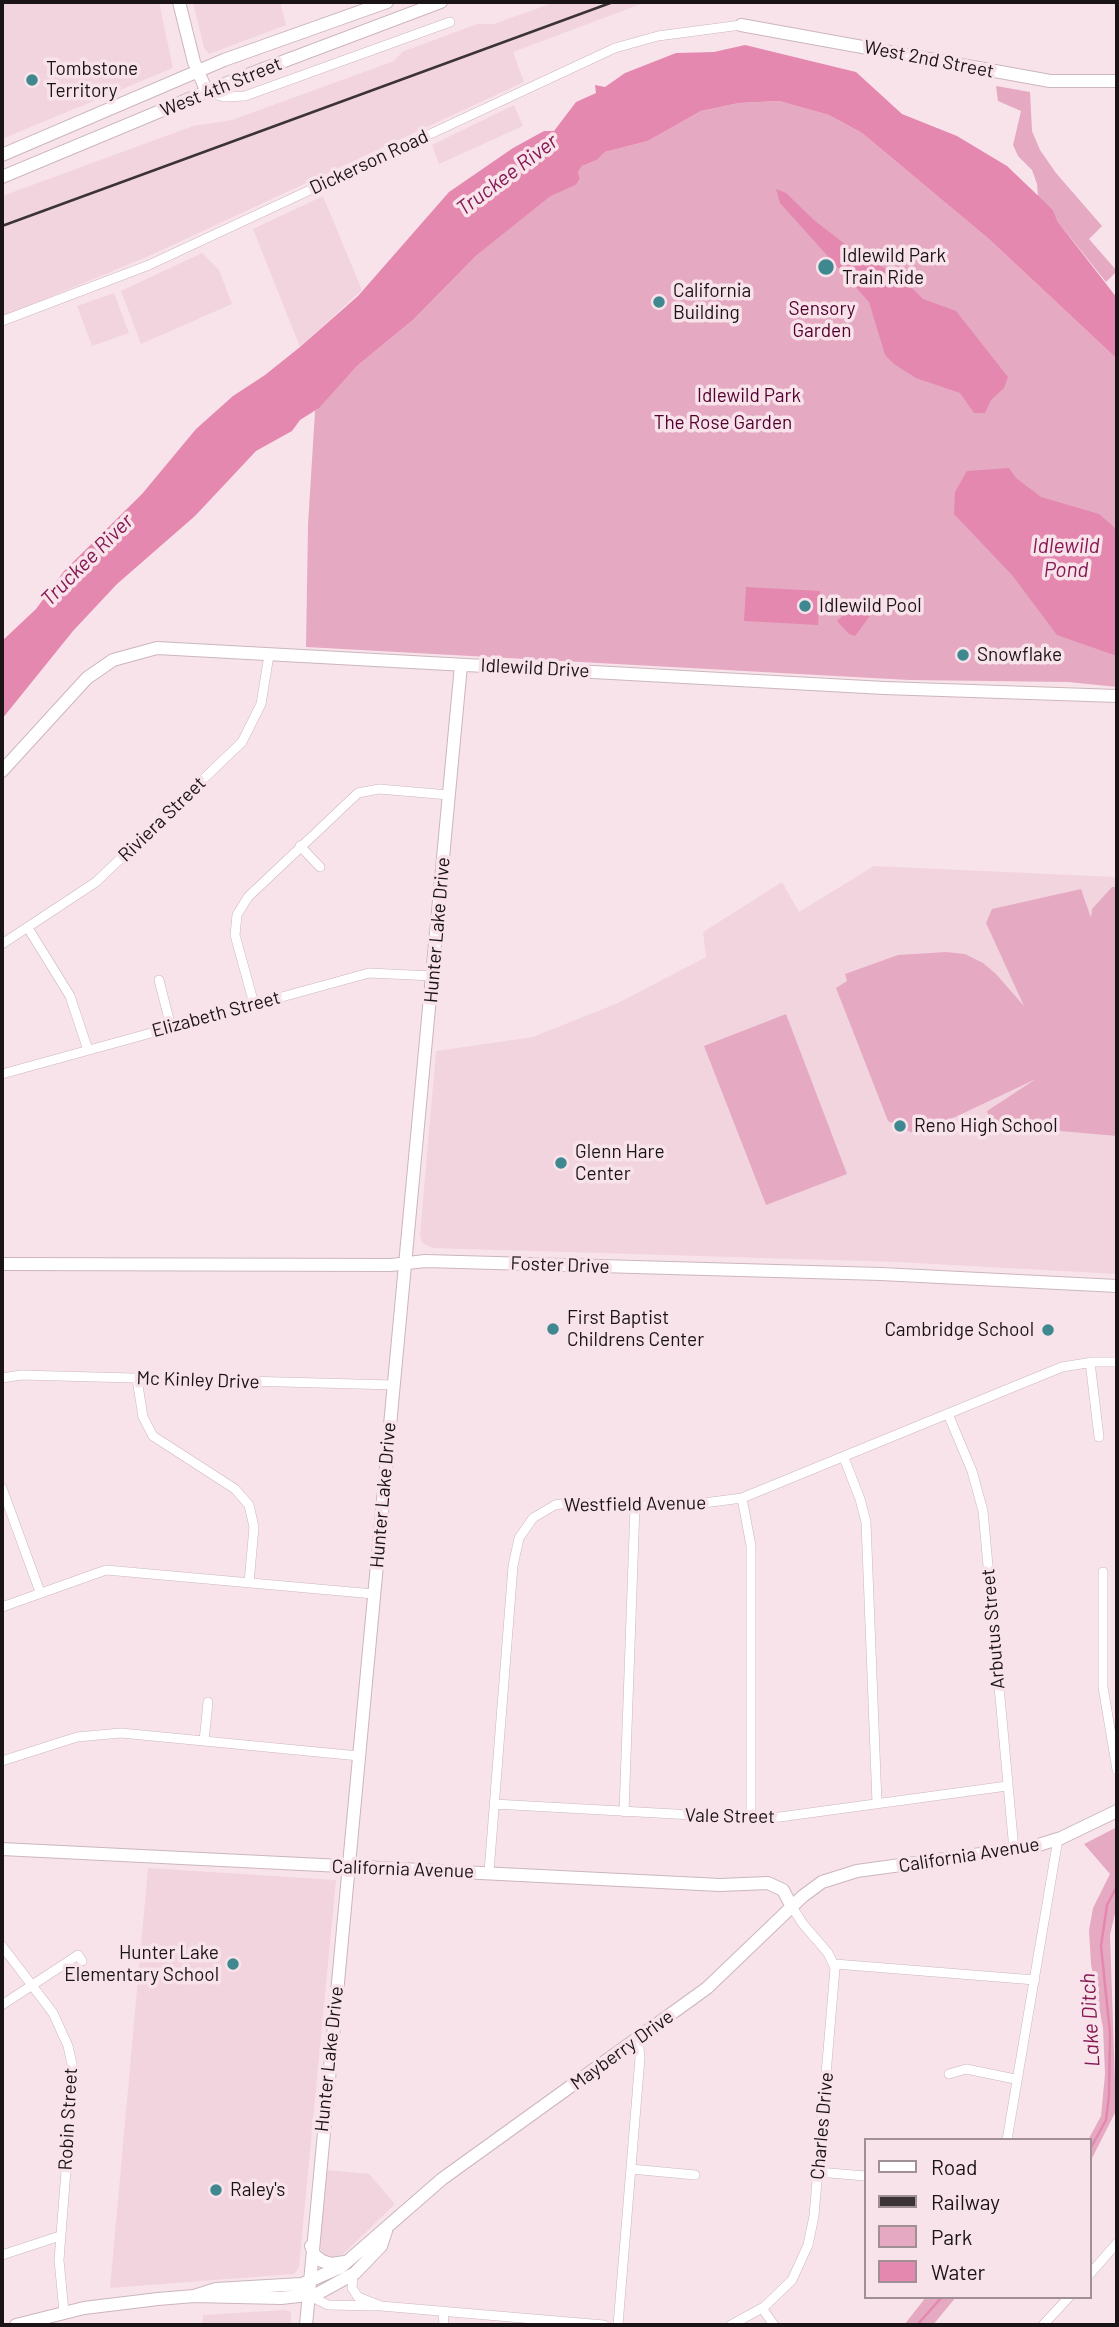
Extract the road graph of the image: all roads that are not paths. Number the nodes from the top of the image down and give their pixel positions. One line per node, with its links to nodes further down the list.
1 (179, 2): 6 (street)
2 (387, 2): 6 (street, West 4th Street)
3 (442, 2): 8 (street, West 4th Street)
4 (450, 22): 8 (street)
5 (741, 25): 7 (street, West 2nd Street); 11 (street, Dickerson Road)
6 (198, 71): 8 (street); 9 (street, West 4th Street)
7 (1117, 81)
8 (207, 92): 10 (street, West 4th Street)
9 (2, 155)
10 (2, 177)
11 (2, 321)
12 (269, 655): 13 (street, Idlewild Drive); 15 (street, Idlewild Drive); 19 (street, Riviera Street)
13 (461, 664): 14 (street, Idlewild Drive); 16 (street, Hunter Lake Drive)
14 (1117, 696)
15 (2, 771)
16 (449, 795): 17 (street); 21 (street, Hunter Lake Drive)
17 (300, 846): 18 (street); 23 (street)
18 (320, 867)
19 (28, 928): 20 (street, Riviera Street); 25 (street)
20 (2, 944)
21 (433, 976): 23 (street, Elizabeth Street); 27 (street, Hunter Lake Drive)
22 (159, 981): 24 (street)
23 (254, 1004): 24 (street, Elizabeth Street)
24 (171, 1027): 25 (street, Elizabeth Street)
25 (88, 1050): 26 (street, Elizabeth Street)
26 (2, 1074)
27 (407, 1262): 28 (street, Foster Drive); 29 (street, Foster Drive); 34 (street, Hunter Lake Drive)
28 (2, 1264)
29 (1117, 1286)
30 (1090, 1362): 31 (street, Westfield Avenue); 35 (street, Westfield Avenue); 36 (street)
31 (1117, 1362)
32 (2, 1378): 33 (street, Mc Kinley Drive)
33 (137, 1379): 34 (street, Mc Kinley Drive); 42 (street)
34 (394, 1385): 44 (street, Hunter Lake Drive)
35 (948, 1414): 37 (street, Westfield Avenue); 51 (street, Arbutus Street)
36 (1099, 1437)
37 (844, 1458): 39 (street, Westfield Avenue); 52 (street)
38 (2, 1488): 43 (street)
39 (741, 1498): 40 (street, Westfield Avenue); 56 (street)
40 (635, 1506): 53 (street, Westfield Avenue); 55 (street)
41 (1103, 1572): 50 (street)
42 (249, 1583): 43 (street); 44 (street)
43 (40, 1592): 45 (street)
44 (374, 1594): 48 (street, Hunter Lake Drive)
45 (2, 1606)
46 (208, 1702): 47 (street)
47 (204, 1741): 48 (street); 49 (street)
48 (359, 1756): 60 (street, Hunter Lake Drive)
49 (2, 1761)
50 (1117, 1770)
51 (1007, 1786): 52 (street, Vale Street); 59 (street, Arbutus Street)
52 (877, 1803): 56 (street, Vale Street)
53 (494, 1804): 55 (street, Vale Street); 62 (street, Westfield Avenue)
54 (1117, 1811): 57 (street, California Avenue)
55 (624, 1812): 56 (street, Vale Street)
56 (751, 1819)
57 (1058, 1839): 59 (street, California Avenue); 67 (street)
58 (2, 1849): 60 (street, California Avenue)
59 (1014, 1850): 61 (street, California Avenue)
60 (348, 1868): 62 (street, California Avenue); 81 (street, Hunter Lake Drive)
61 (857, 1871): 63 (street, Mayberry Drive)
62 (489, 1872): 63 (street, California Avenue)
63 (792, 1907): 66 (street); 70 (street, Mayberry Drive)
64 (2, 1946): 68 (street, Robin Street)
65 (82, 1961): 68 (street)
66 (835, 1964): 67 (street); 75 (street, Charles Drive)
67 (1035, 1980): 72 (street)
68 (31, 1986): 69 (street); 79 (street, Robin Street)
69 (2, 2005)
70 (638, 2038): 74 (street); 78 (street, Mayberry Drive)
71 (949, 2074): 72 (street)
72 (1015, 2079): 73 (street)
73 (1007, 2138)
74 (631, 2169): 76 (street); 96 (street)
75 (818, 2172): 77 (street); 89 (street, Charles Drive)
76 (695, 2175)
77 (864, 2176)
78 (386, 2231): 83 (street, Mayberry Drive); 85 (street, Mayberry Drive)
79 (60, 2236): 82 (street); 91 (street, Robin Street)
80 (1117, 2242): 84 (street)
81 (311, 2246): 83 (street); 86 (street, Hunter Lake Drive)
82 (2, 2255)
83 (349, 2260): 86 (street, Mayberry Drive)
84 (1091, 2272)
85 (353, 2274): 86 (street, Mayberry Drive); 88 (street)
86 (308, 2289): 88 (street); 91 (street, Mayberry Drive); 93 (street, Hunter Lake Drive)
87 (1067, 2299): 99 (street)
88 (381, 2306): 90 (street)
89 (762, 2308): 97 (street, Charles Drive); 98 (street)
90 (443, 2311): 94 (street); 95 (street)
91 (64, 2312): 92 (street, Mayberry Drive)
92 (16, 2325)
93 (306, 2325)
94 (444, 2325)
95 (604, 2325)
96 (618, 2325)
97 (731, 2325)
98 (774, 2325)
99 (1044, 2325)

